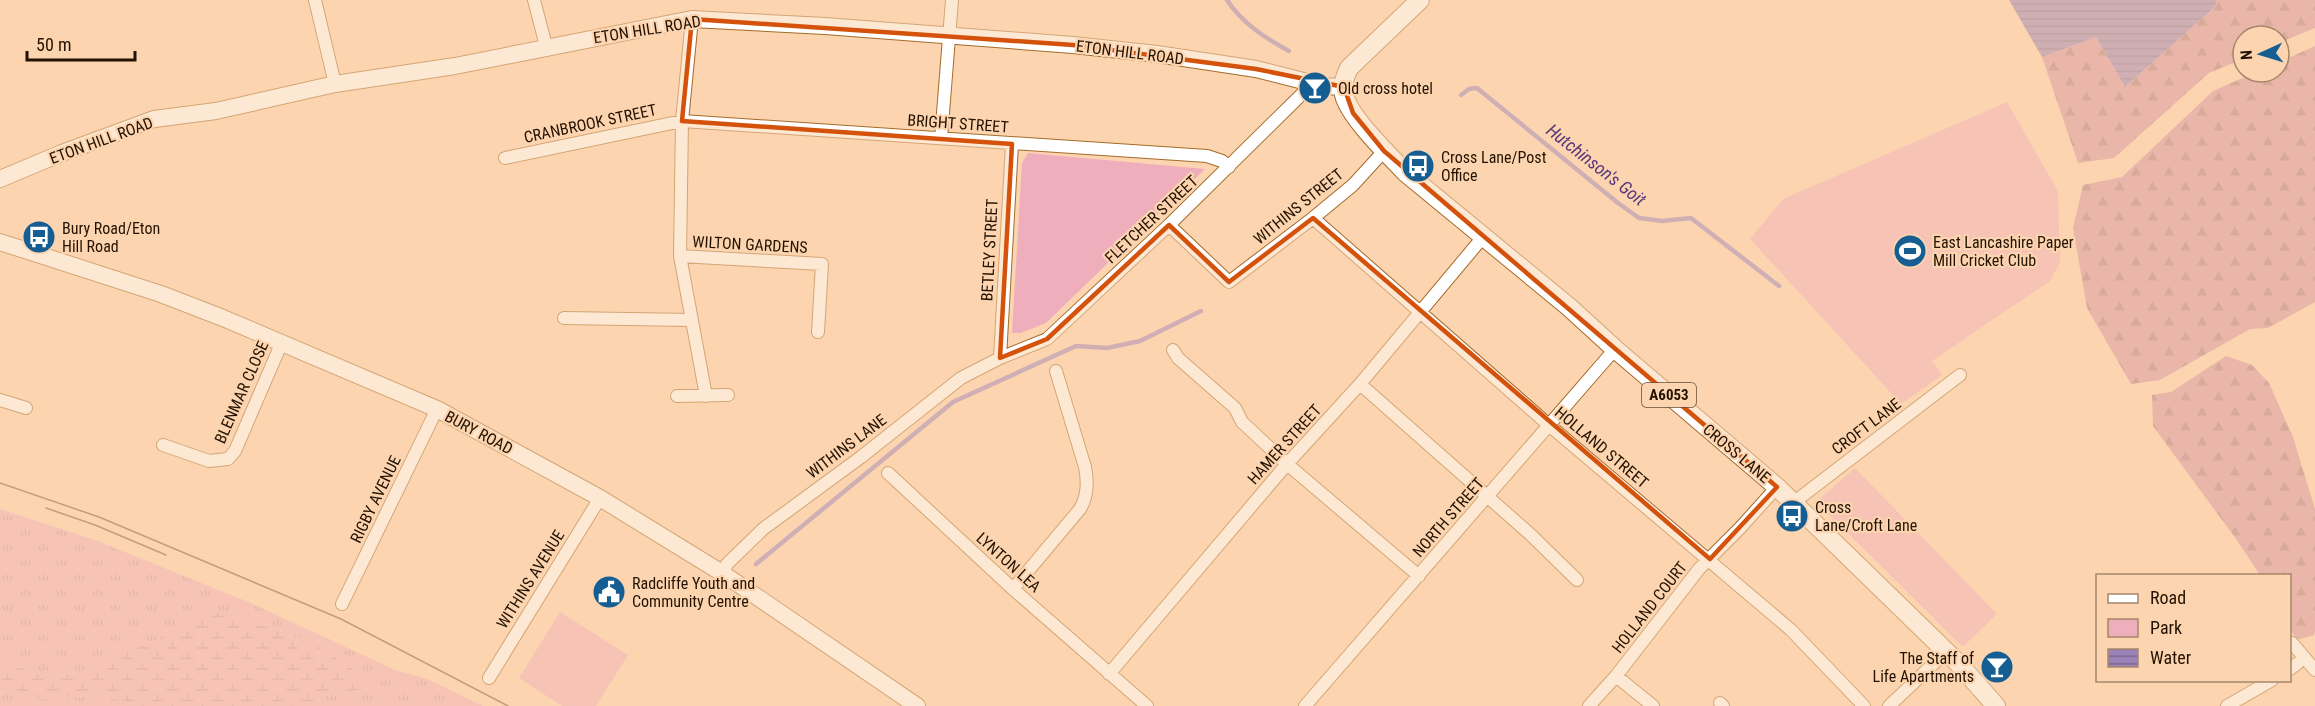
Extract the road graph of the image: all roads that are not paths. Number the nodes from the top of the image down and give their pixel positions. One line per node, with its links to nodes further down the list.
1 (315, 0): 9 (street)
2 (534, 0): 7 (street)
3 (952, 0): 6 (street)
4 (1420, 0): 10 (main road)
5 (692, 19): 6 (street, ETON HILL ROAD); 7 (street, ETON HILL ROAD); 11 (street, WILTON GARDENS)
6 (949, 36): 8 (street, ETON HILL ROAD); 12 (street)
7 (546, 46): 9 (street, ETON HILL ROAD)
8 (1307, 82): 10 (street, ETON HILL ROAD); 16 (street, FLETCHER STREET)
9 (335, 84): 17 (street, ETON HILL ROAD)
10 (1344, 87): 14 (main road, CROSS LANE / A6053)
11 (682, 121): 12 (street, BRIGHT STREET); 15 (street, CRANBROOK STREET); 22 (street, WILTON GARDENS)
12 (941, 138): 13 (street, BRIGHT STREET)
13 (1011, 144): 16 (street, BRIGHT STREET); 30 (street, BETLEY STREET)
14 (1384, 151): 18 (street, WITHINS STREET); 20 (main road, CROSS LANE / A6053)
15 (505, 158)
16 (1228, 168): 19 (street, FLETCHER STREET)
17 (0, 179)
18 (1313, 218): 19 (street, WITHINS STREET); 23 (street, HOLLAND STREET)
19 (1169, 225): 30 (street, FLETCHER STREET)
20 (1483, 237): 23 (street, HAMER STREET); 28 (main road, CROSS LANE / A6053)
21 (0, 242): 27 (street, BURY ROAD)
22 (680, 256): 25 (street, WILTON GARDENS); 26 (street, WILTON GARDENS)
23 (1420, 312): 33 (street, HAMER STREET); 40 (street, HOLLAND STREET)
24 (564, 318): 25 (street)
25 (692, 320): 36 (street, WILTON GARDENS)
26 (818, 332)
27 (282, 342): 39 (street, BURY ROAD); 41 (street, BLENMAR CLOSE)
28 (1615, 349): 40 (street, NORTH STREET); 44 (main road, CROSS LANE / A6053)
29 (1173, 350): 42 (street)
30 (1000, 358): 49 (street, WITHINS LANE)
31 (1056, 371): 52 (street)
32 (1960, 375): 47 (street, CROFT LANE)
33 (1360, 384): 42 (street, HAMER STREET); 45 (street)
34 (728, 395): 36 (street)
35 (677, 396): 36 (street)
36 (706, 396)
37 (0, 400): 38 (street)
38 (26, 408)
39 (437, 410): 46 (street, BURY ROAD); 53 (street, RIGBY AVENUE)
40 (1550, 426): 45 (street, NORTH STREET); 48 (street, HOLLAND STREET)
41 (163, 445)
42 (1287, 464): 50 (street); 57 (street, HAMER STREET)
43 (888, 473): 52 (street, LYNTON LEA)
44 (1777, 487): 47 (main road, CROSS LANE / A6053); 48 (street, HOLLAND COURT)
45 (1487, 497): 50 (street, NORTH STREET); 51 (street)
46 (600, 498): 49 (street, BURY ROAD); 59 (street, WITHINS AVENUE)
47 (1793, 503): 55 (main road, CROSS LANE / A6053)
48 (1710, 559): 58 (street, HOLLAND COURT); 66 (street, HOLLAND STREET)
49 (722, 573): 61 (street, BURY ROAD)
50 (1419, 576): 63 (street, NORTH STREET)
51 (1577, 580)
52 (1013, 589): 57 (street, LYNTON LEA)
53 (342, 604)
54 (2292, 643): 56 (street)
55 (1946, 652): 67 (street); 68 (main road, CROSS LANE / A6053)
56 (2315, 670)
57 (1110, 674): 62 (street, LYNTON LEA)
58 (1616, 676): 64 (street, HOLLAND COURT); 65 (street, HOLLAND COURT)
59 (489, 678)
60 (2270, 682): 69 (street)
61 (917, 706)
62 (1147, 706)
63 (1305, 706)
64 (1589, 706)
65 (1653, 706)
66 (1864, 706)
67 (1889, 706)
68 (1996, 706)
69 (2227, 706)

